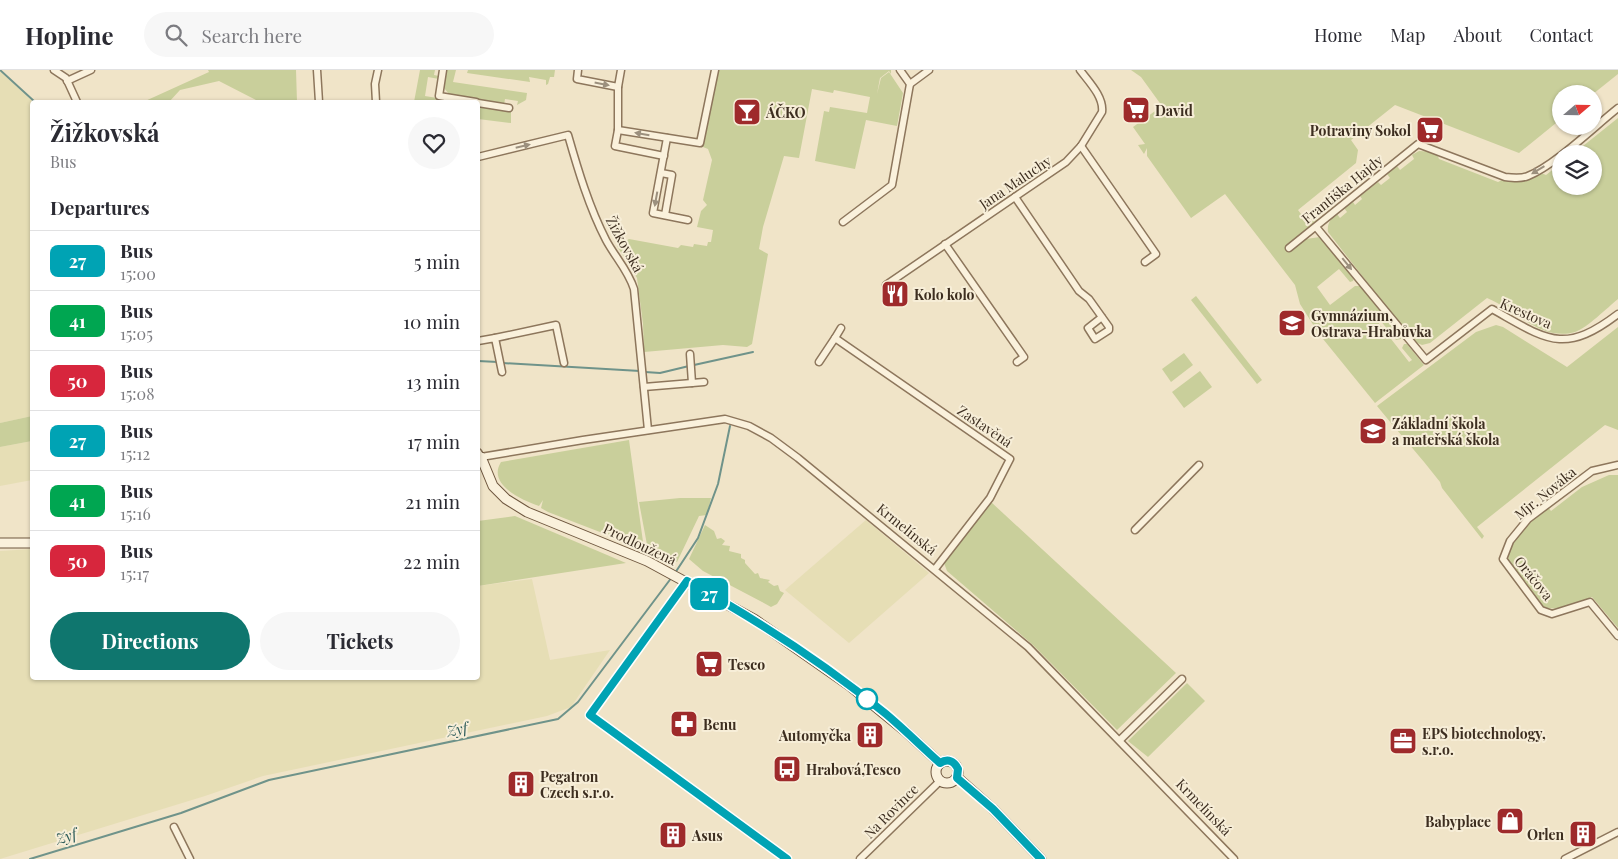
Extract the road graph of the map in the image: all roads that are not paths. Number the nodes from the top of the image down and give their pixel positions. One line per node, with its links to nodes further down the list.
1 (54, 70): 12 (street)
2 (91, 70): 12 (street)
3 (317, 70): 16 (street)
4 (378, 70): 17 (street)
5 (443, 70): 18 (street)
6 (578, 70): 14 (street, one-way to 14)
7 (621, 70): 14 (street)
8 (716, 70): 23 (street)
9 (900, 70): 13 (street)
10 (929, 70): 13 (street)
11 (1080, 70): 24 (street, Jana Maluchy)
12 (68, 81): 15 (street)
13 (910, 84): 31 (street)
14 (618, 87): 22 (street)
15 (76, 100)
16 (319, 100)
17 (376, 100)
18 (461, 100)
19 (480, 103): 20 (street)
20 (509, 108)
21 (1618, 108): 32 (street, Františka Hajdy, one-way to 32)
22 (618, 130): 23 (street, one-way to 22); 26 (street)
23 (667, 138): 26 (street)
24 (1081, 146): 28 (street, Jana Maluchy); 35 (street)
25 (480, 156): 50 (street, Žižkovská, one-way to 50)
26 (664, 156): 27 (street)
27 (660, 173): 29 (street, one-way to 29); 29 (street)
28 (1015, 197): 33 (street, Jana Maluchy); 38 (street)
29 (665, 215): 30 (street)
30 (688, 220)
31 (843, 222)
32 (1316, 227): 34 (street, Františka Hajdy); 37 (street, Krestova, one-way to 37)
33 (945, 244): 36 (street, Jana Maluchy); 46 (street)
34 (1289, 248)
35 (1145, 262)
36 (886, 285)
37 (1618, 314)
38 (1102, 317)
39 (841, 328): 41 (street)
40 (495, 338): 42 (street); 44 (street); 47 (street)
41 (835, 338): 45 (street); 60 (street, Zastavěná)
42 (480, 341)
43 (690, 354): 49 (street)
44 (564, 362)
45 (819, 362)
46 (1017, 362)
47 (502, 372)
48 (704, 382): 49 (street)
49 (692, 383): 50 (street)
50 (644, 387): 51 (street, Žižkovská)
51 (648, 430): 52 (street, Krmelínská); 60 (street, Krmelínská)
52 (480, 456)
53 (480, 458): 64 (main road, Prodloužená)
54 (1199, 465): 56 (street)
55 (1618, 465): 59 (street, Mjr. Nováka)
56 (1135, 530)
57 (0, 543): 58 (main road)
58 (30, 543)
59 (1503, 559): 61 (street, Oráčova)
60 (935, 569): 63 (street, Krmelínská)
61 (1618, 636)
62 (1182, 679): 63 (street)
63 (1120, 740): 72 (street, Krmelínská)
64 (940, 763): 65 (main road); 66 (main road)
65 (957, 778): 66 (main road); 71 (main road)
66 (940, 781): 70 (street, Na Rovince)
67 (174, 828): 69 (street)
68 (1618, 832): 73 (street)
69 (190, 859)
70 (860, 859)
71 (1041, 859)
72 (1234, 859)
73 (1565, 859)

